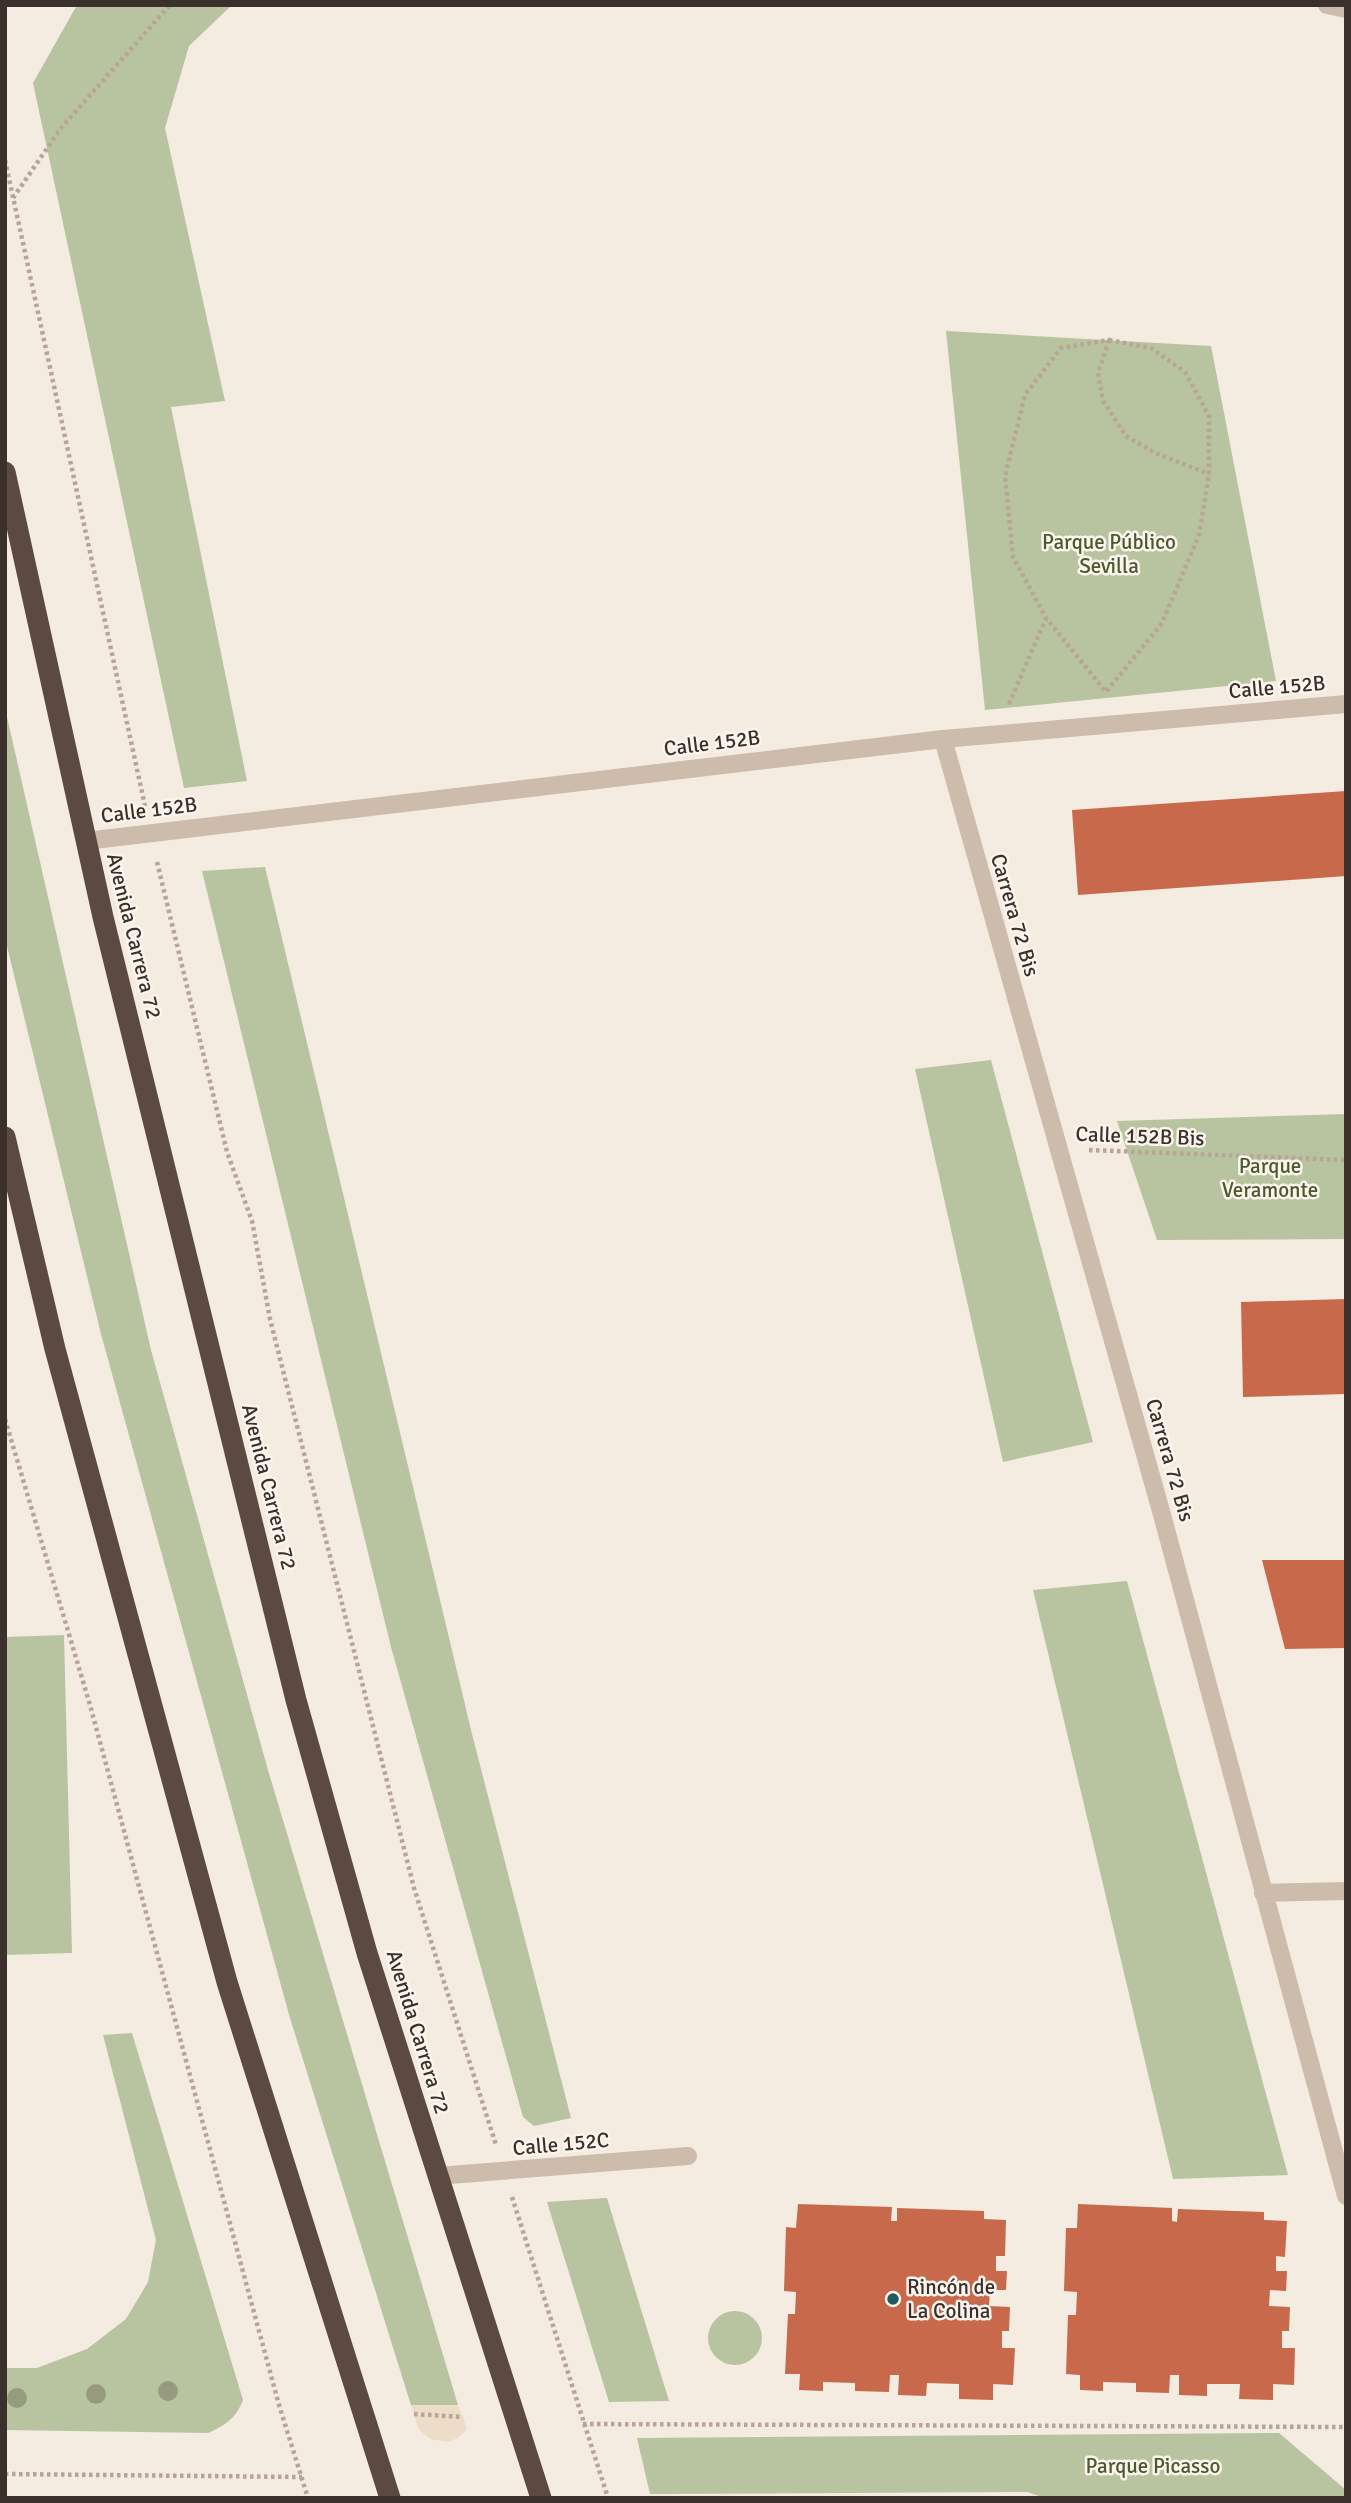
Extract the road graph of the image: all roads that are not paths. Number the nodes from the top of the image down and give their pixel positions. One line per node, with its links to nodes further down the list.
1 (1326, 5): 2 (street)
2 (1346, 9)
3 (5, 472): 6 (highway, Avenida Carrera 72)
4 (1346, 704): 5 (street, Calle 152B)
5 (943, 739): 6 (street, Calle 152B); 9 (street, Carrera 72 Bis)
6 (86, 841): 11 (highway, Avenida Carrera 72)
7 (5, 1137): 13 (highway)
8 (1346, 1891): 9 (street)
9 (1263, 1893): 12 (street, Carrera 72 Bis)
10 (688, 2156): 11 (street, Calle 152C)
11 (437, 2176): 14 (highway, Avenida Carrera 72)
12 (1346, 2196)
13 (390, 2498)
14 (541, 2498)

